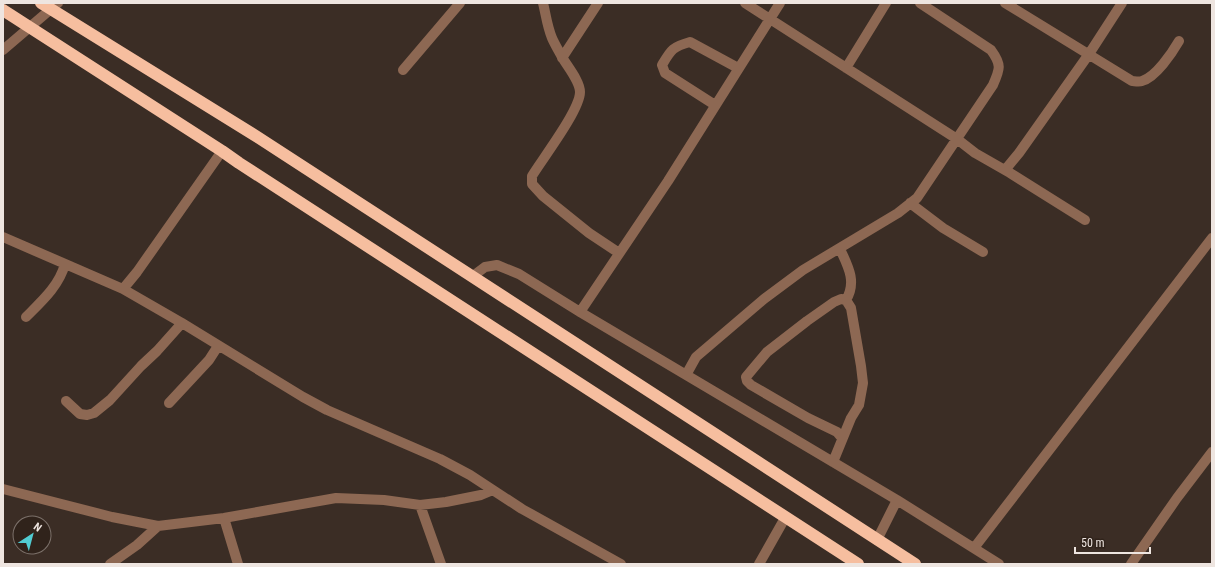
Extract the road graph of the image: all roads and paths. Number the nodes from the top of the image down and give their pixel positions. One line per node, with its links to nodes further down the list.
1 (41, 3): 33 (highway)
2 (58, 3): 15 (street)
3 (460, 3): 20 (street)
4 (543, 3): 17 (street)
5 (598, 3): 17 (street)
6 (745, 3): 13 (street)
7 (780, 3): 13 (street)
8 (886, 3): 19 (street)
9 (920, 3): 22 (street)
10 (1006, 3): 16 (street)
11 (1122, 3): 16 (street)
12 (3, 10): 23 (highway)
13 (769, 18): 18 (street); 19 (street)
14 (1179, 41): 16 (street)
15 (3, 50)
16 (1089, 54): 24 (street)
17 (562, 58): 31 (street)
18 (738, 68): 21 (street); 21 (street)
19 (846, 68): 22 (street)
20 (403, 70)
21 (715, 105): 31 (street)
22 (957, 139): 24 (street); 25 (street)
23 (222, 150): 34 (street); 51 (highway)
24 (1005, 170): 26 (street)
25 (910, 203): 29 (street); 30 (street)
26 (1085, 220)
27 (3, 236): 32 (street)
28 (1212, 238): 54 (street)
29 (840, 249): 35 (street); 40 (street)
30 (982, 252)
31 (619, 253): 36 (street)
32 (64, 264): 34 (street); 37 (street)
33 (473, 276): 36 (street); 53 (highway)
34 (123, 289): 38 (street)
35 (846, 300): 43 (street); 43 (street)
36 (580, 312): 40 (street)
37 (26, 317)
38 (182, 322): 39 (street); 41 (street)
39 (218, 346): 42 (street); 47 (street)
40 (686, 375): 45 (street)
41 (66, 401)
42 (169, 402)
43 (842, 438): 45 (street)
44 (1212, 452): 64 (street)
45 (833, 462): 48 (street)
46 (3, 488): 52 (street)
47 (493, 490): 49 (street); 59 (street)
48 (896, 500): 53 (street); 54 (street)
49 (420, 505): 50 (street); 58 (street)
50 (224, 518): 52 (street); 57 (street)
51 (786, 518): 60 (street); 61 (highway)
52 (158, 526): 55 (street)
53 (878, 540): 62 (highway)
54 (974, 548): 63 (street)
55 (123, 561): 56 (street)
56 (110, 564)
57 (238, 564)
58 (441, 564)
59 (621, 564)
60 (759, 564)
61 (858, 564)
62 (915, 564)
63 (999, 564)
64 (1131, 564)

